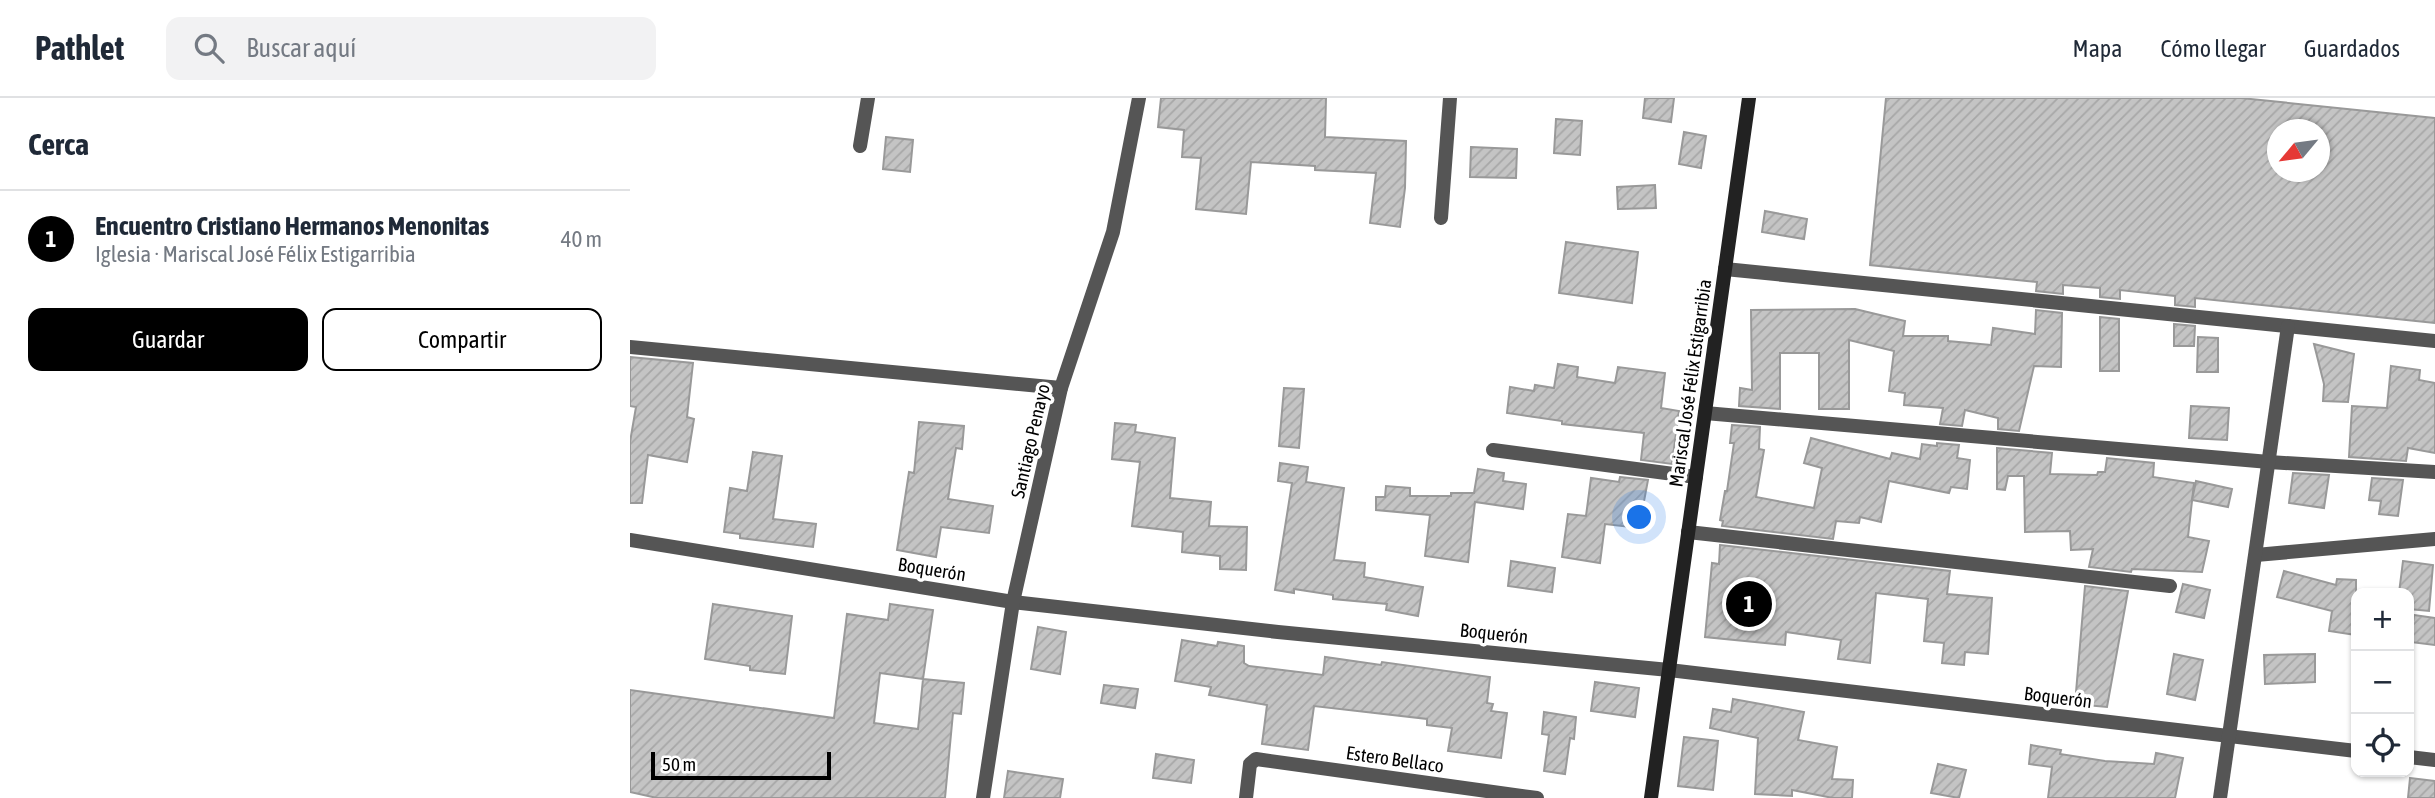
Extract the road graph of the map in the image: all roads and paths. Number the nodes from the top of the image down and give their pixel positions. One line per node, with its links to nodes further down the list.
1 (868, 98): 5 (street)
2 (1139, 98): 11 (street, Santiago Penayo)
3 (1450, 98): 6 (street)
4 (1749, 98): 7 (street, Mariscal José Félix Estigarribia)
5 (860, 146)
6 (1441, 218)
7 (1725, 269): 8 (street); 12 (street, Mariscal José Félix Estigarribia)
8 (2288, 326): 9 (street); 14 (street)
9 (2435, 341)
10 (630, 347): 11 (street)
11 (1061, 388): 22 (street, Santiago Penayo)
12 (1705, 413): 14 (street); 16 (street, Mariscal José Félix Estigarribia)
13 (1493, 450): 16 (street)
14 (2269, 462): 15 (street); 20 (street)
15 (2435, 472)
16 (1696, 477): 17 (street, Mariscal José Félix Estigarribia)
17 (1688, 532): 21 (street); 23 (street, Mariscal José Félix Estigarribia)
18 (2435, 538): 20 (street)
19 (630, 540): 22 (street, Boquerón)
20 (2256, 555): 24 (street)
21 (2170, 586)
22 (1013, 602): 23 (street, Boquerón); 28 (street, Santiago Penayo)
23 (1669, 670): 24 (street, Boquerón); 31 (street, Mariscal José Félix Estigarribia)
24 (2228, 737): 25 (street, Boquerón); 32 (street)
25 (2351, 750)
26 (2414, 758): 27 (street)
27 (2435, 760)
28 (983, 798)
29 (1246, 798): 30 (street, Estero Bellaco)
30 (1537, 798)
31 (1651, 798)
32 (2220, 798)

